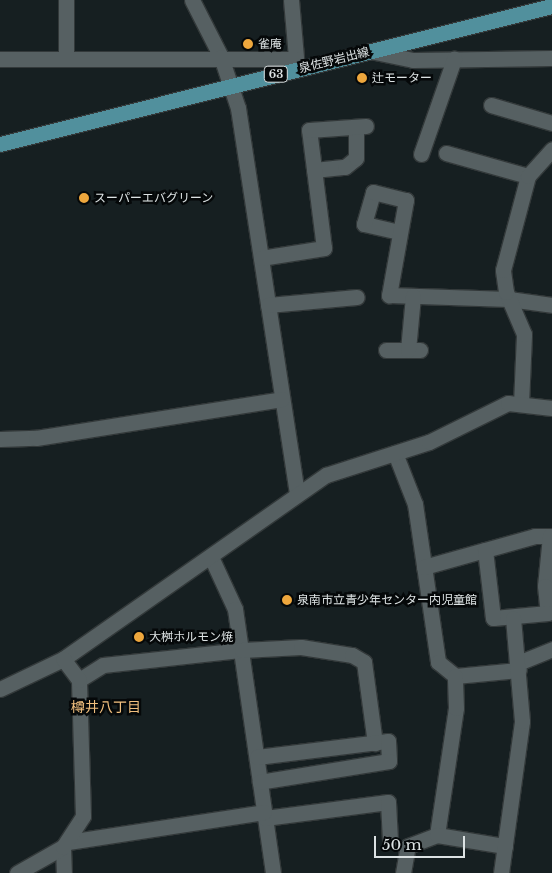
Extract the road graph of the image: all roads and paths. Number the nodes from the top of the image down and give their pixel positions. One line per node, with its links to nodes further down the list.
1 (66, 0): 9 (street)
2 (192, 0): 6 (street)
3 (291, 0): 11 (street)
4 (552, 6): 5 (main road, 泉佐野岩出線 / 63)
5 (370, 51): 10 (street); 11 (main road, 泉佐野岩出線 / 63)
6 (221, 57): 9 (street); 11 (street); 12 (street)
7 (552, 58): 10 (street)
8 (0, 59): 9 (street)
9 (66, 59)
10 (454, 59): 18 (street)
11 (297, 64): 12 (main road, 泉佐野岩出線 / 63)
12 (232, 85): 15 (main road, 泉佐野岩出線 / 63); 22 (street)
13 (491, 105): 14 (street)
14 (552, 123)
15 (0, 144)
16 (552, 149): 20 (street)
17 (446, 153): 20 (street)
18 (421, 154)
19 (314, 170): 19 (street); 22 (street)
20 (528, 176): 25 (street)
21 (399, 232): 23 (street)
22 (261, 258): 26 (street)
23 (413, 296): 25 (street); 28 (street)
24 (357, 297): 26 (street)
25 (509, 298): 27 (street); 30 (street)
26 (268, 305): 29 (street)
27 (552, 305)
28 (386, 350)
29 (282, 399): 32 (street); 34 (street)
30 (521, 404): 31 (street); 33 (street)
31 (552, 408)
32 (0, 439)
33 (395, 452): 34 (street); 37 (street)
34 (297, 494): 36 (street)
35 (485, 550): 37 (street); 38 (street); 38 (street)
36 (211, 557): 40 (street); 41 (street)
37 (424, 568): 43 (street)
38 (513, 618): 42 (street)
39 (552, 649): 42 (street)
40 (242, 650): 44 (street); 46 (street); 47 (street)
41 (63, 659): 44 (street); 45 (street)
42 (519, 666): 43 (street); 53 (street)
43 (455, 676): 50 (street)
44 (79, 680): 52 (street)
45 (0, 689)
46 (375, 743): 47 (street); 48 (street)
47 (256, 757): 48 (street)
48 (260, 782): 49 (street)
49 (265, 815): 51 (street); 52 (street); 56 (street)
50 (437, 835): 53 (street); 57 (street)
51 (390, 839)
52 (66, 844): 54 (street); 55 (street)
53 (505, 846): 58 (street)
54 (17, 873)
55 (64, 873)
56 (273, 873)
57 (403, 873)
58 (501, 873)

